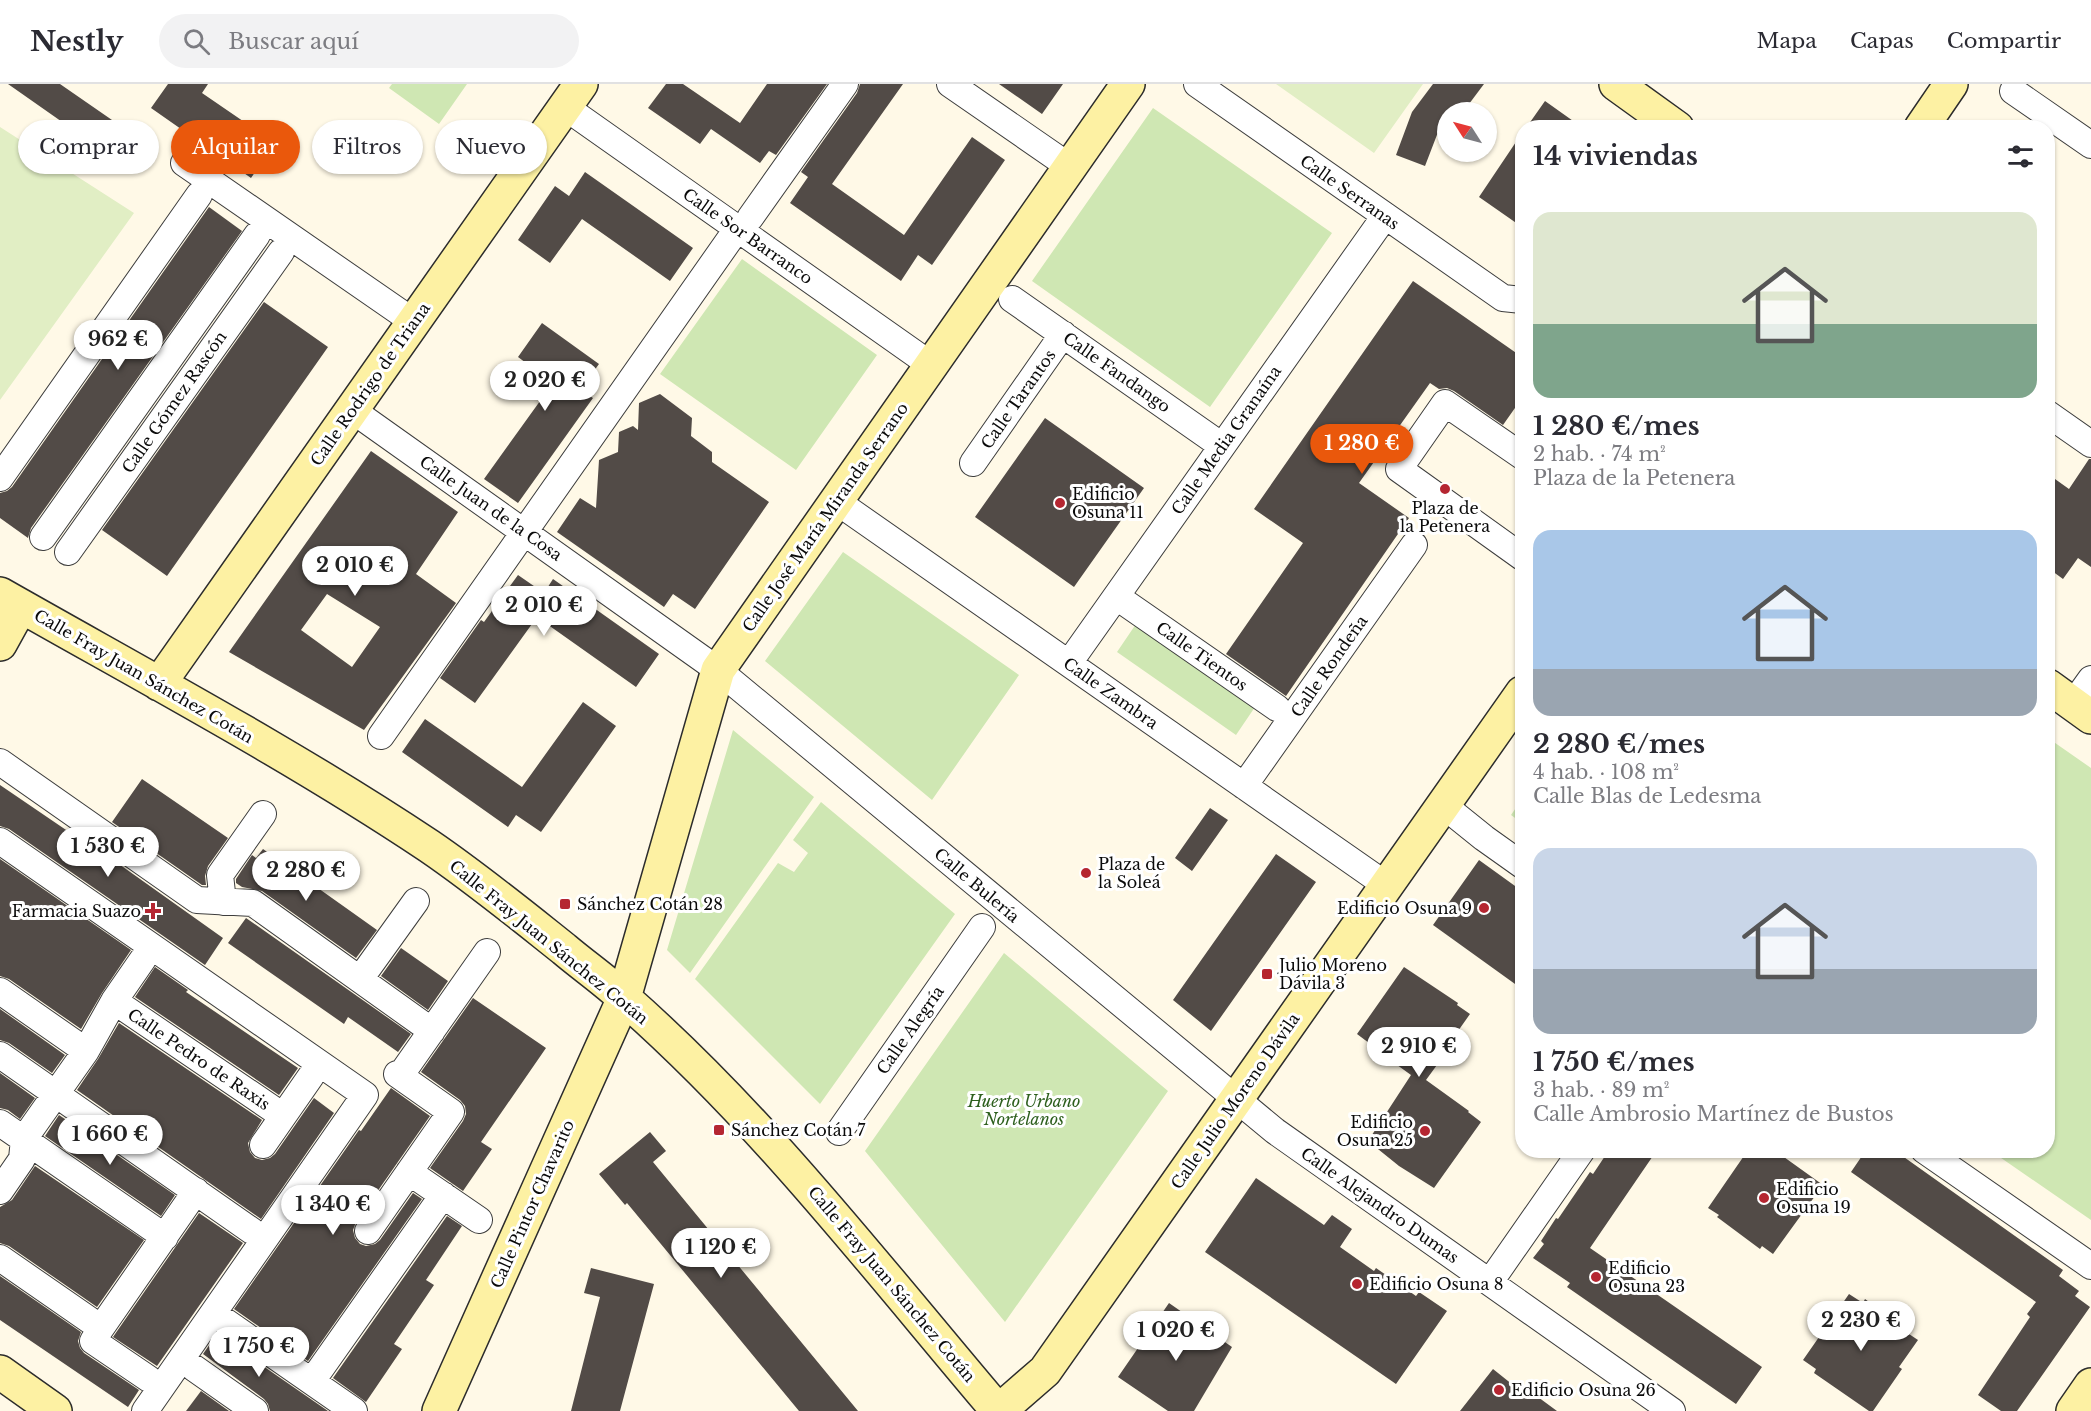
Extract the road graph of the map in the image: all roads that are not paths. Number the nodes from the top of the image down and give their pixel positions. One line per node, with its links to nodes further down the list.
1 (845, 84): 18 (street)
2 (950, 84): 14 (street)
3 (1128, 84): 14 (main road, Calle José María Miranda Serrano)
4 (1197, 84): 17 (street, Calle Serranas)
5 (1616, 84): 9 (main road)
6 (1951, 84): 10 (main road)
7 (2013, 91): 12 (street)
8 (573, 96): 18 (street, Calle Sor Barranco); 23 (main road, Calle Rodrigo de Triana)
9 (1666, 120)
10 (1926, 120)
11 (2055, 120): 13 (street)
12 (2055, 120)
13 (2091, 145)
14 (1070, 167): 25 (main road, Calle José María Miranda Serrano)
15 (200, 174): 23 (street)
16 (199, 195): 32 (street)
17 (1385, 216): 22 (street, Calle Serranas); 29 (street, Calle Media Granaína)
18 (744, 223): 25 (street, Calle Sor Barranco); 34 (street)
19 (257, 235): 35 (street, Calle Gómez Rascón)
20 (281, 252): 38 (street, Calle Gómez Rascón)
21 (1012, 299): 24 (street, Calle Fandango)
22 (1513, 299)
23 (414, 322): 26 (main road, Calle Rodrigo de Triana)
24 (1063, 334): 29 (street, Calle Fandango); 31 (street, Calle Tarantos)
25 (931, 365): 33 (main road, Calle José María Miranda Serrano)
26 (352, 410): 34 (street, Calle Juan de la Cosa); 44 (main road, Calle Rodrigo de Triana)
27 (2055, 419): 28 (street)
28 (2091, 444)
29 (1222, 446): 42 (street, Calle Media Granaína)
30 (1515, 451): 37 (street)
31 (973, 463)
32 (0, 478)
33 (836, 501): 42 (street, Calle Zambra); 43 (main road, Calle José María Miranda Serrano)
34 (524, 532): 43 (street, Calle Juan de la Cosa); 47 (street)
35 (43, 537)
36 (1414, 545): 49 (street, Calle Rondeña)
37 (1515, 551)
38 (68, 552)
39 (10, 600): 41 (main road); 44 (main road, Calle Fray Juan Sánchez Cotán)
40 (1127, 604): 46 (street, Calle Tientos)
41 (0, 644)
42 (1069, 663): 49 (street, Calle Zambra)
43 (718, 670): 62 (main road, Calle José María Miranda Serrano); 69 (street, Calle Bulería)
44 (159, 684): 62 (main road, Calle Fray Juan Sánchez Cotán)
45 (1515, 703): 50 (main road, Calle Julio Moreno Dávila)
46 (1277, 708)
47 (381, 736)
48 (0, 762): 56 (street)
49 (1244, 786): 54 (street, Calle Zambra)
50 (1443, 805): 53 (street); 54 (main road, Calle Julio Moreno Dávila)
51 (263, 814): 56 (street)
52 (0, 841): 96 (street)
53 (1515, 860)
54 (1386, 885): 69 (main road, Calle Julio Moreno Dávila)
55 (416, 901): 60 (street)
56 (223, 902): 60 (street)
57 (982, 927): 72 (street, Calle Alegría)
58 (487, 952): 64 (street)
59 (143, 959): 63 (street)
60 (360, 979): 64 (street)
61 (0, 991): 65 (street)
62 (624, 998): 99 (main road, Calle Pintor Chavarito); 100 (main road, Calle Fray Juan Sánchez Cotán)
63 (114, 1001): 65 (street); 70 (street, Calle Pedro de Raxis)
64 (432, 1031): 77 (street)
65 (86, 1051): 68 (street)
66 (0, 1055): 68 (street)
67 (311, 1076): 70 (street)
68 (56, 1094): 73 (street); 79 (street)
69 (1236, 1100): 87 (street, Calle Alejandro Dumas); 100 (main road, Calle Julio Moreno Dávila)
70 (284, 1116): 74 (street)
71 (0, 1123): 73 (street)
72 (839, 1132)
73 (24, 1139): 78 (street); 84 (street)
74 (263, 1145)
75 (1576, 1158): 87 (street)
76 (1936, 1158): 86 (street)
77 (409, 1172): 80 (street); 83 (street)
78 (0, 1190)
79 (196, 1191): 82 (street); 84 (street)
80 (443, 1195): 81 (street); 93 (street)
81 (478, 1220)
82 (252, 1231)
83 (368, 1232)
84 (165, 1237): 89 (street)
85 (0, 1258): 89 (street)
86 (2091, 1266)
87 (1490, 1282): 101 (street, Calle Alejandro Dumas)
88 (226, 1322): 93 (street)
89 (101, 1328): 92 (street)
90 (194, 1368): 97 (street)
91 (0, 1372): 95 (main road)
92 (149, 1379)
93 (312, 1381): 98 (street)
94 (2091, 1385): 102 (main road)
95 (56, 1411)
96 (145, 1411)
97 (255, 1411)
98 (354, 1411)
99 (439, 1411)
100 (998, 1411)
101 (1672, 1411)
102 (2073, 1411)

